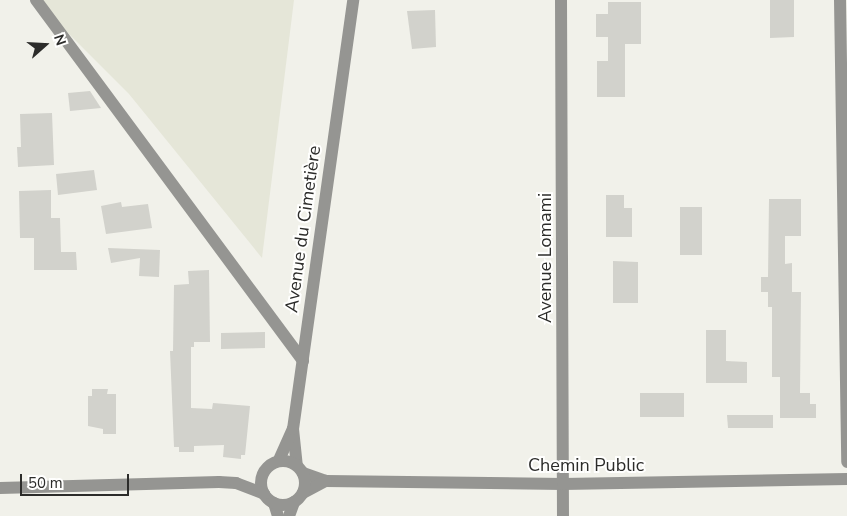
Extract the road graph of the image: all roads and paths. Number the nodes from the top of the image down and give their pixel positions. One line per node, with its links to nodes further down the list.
1 (36, 0): 5 (street)
2 (353, 0): 5 (street, Avenue du Cimetière)
3 (561, 0): 14 (street, Avenue Lomami)
4 (840, 0): 8 (street)
5 (303, 361): 6 (street, Avenue du Cimetière)
6 (293, 429): 7 (street, Avenue du Cimetière); 9 (street)
7 (279, 460): 9 (street); 10 (street)
8 (847, 462)
9 (300, 469): 12 (street); 17 (street)
10 (264, 471): 13 (street); 16 (street)
11 (847, 479): 14 (street, Chemin Public)
12 (326, 481): 14 (street, Chemin Public); 17 (street)
13 (236, 483): 15 (street); 16 (street)
14 (563, 484): 21 (street, Avenue Lomami)
15 (0, 488)
16 (264, 494): 18 (street)
17 (298, 498): 18 (street); 20 (street)
18 (274, 503): 19 (street)
19 (278, 516)
20 (289, 516)
21 (563, 516)

